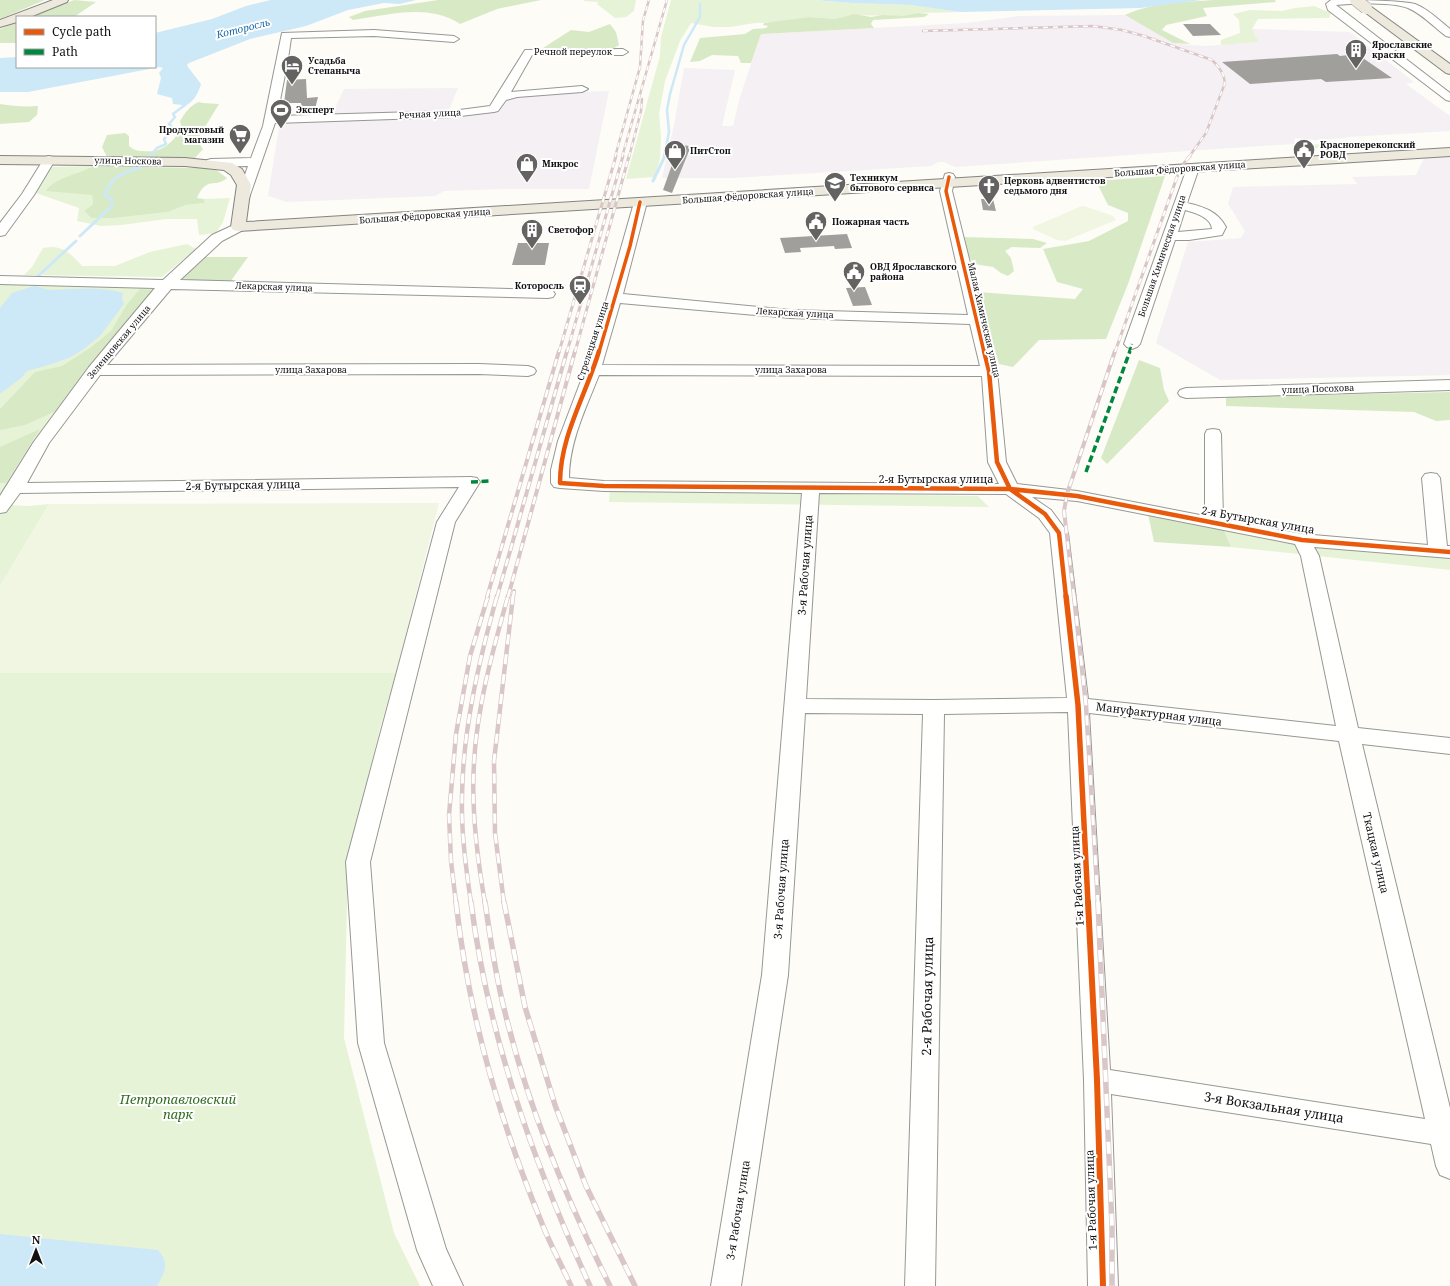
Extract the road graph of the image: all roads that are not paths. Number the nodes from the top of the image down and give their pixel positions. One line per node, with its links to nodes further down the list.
1 (63, 0): 4 (main road)
2 (1356, 0): 3 (main road, bridge)
3 (1367, 4): 10 (main road); 11 (main road)
4 (23, 16)
5 (16, 19): 6 (main road)
6 (0, 24)
7 (1450, 34): 14 (street)
8 (454, 39): 15 (street)
9 (623, 52): 13 (street, Речной переулок)
10 (1450, 59)
11 (1450, 70)
12 (582, 90): 13 (street, Речная улица)
13 (502, 98): 15 (street, Речная улица)
14 (1450, 98)
15 (270, 120): 22 (street)
16 (1450, 146): 23 (main road, Большая Фёдоровская улица)
17 (1450, 152): 21 (main road, Большая Фёдоровская улица)
18 (0, 160): 19 (main road, улица Носкова)
19 (49, 160): 20 (main road, улица Носкова); 27 (street)
20 (212, 163): 22 (street, улица Носкова); 22 (main road)
21 (1192, 168): 23 (main road, Большая Фёдоровская улица); 25 (street, Большая Химическая улица)
22 (249, 170): 26 (main road)
23 (948, 180): 24 (main road, Большая Фёдоровская улица); 26 (main road, Большая Фёдоровская улица); 33 (street, Малая Химическая улица)
24 (640, 202): 26 (main road, Большая Фёдоровская улица); 32 (street, Стрелецкая улица)
25 (1180, 206): 28 (street, Большая Химическая улица); 28 (street)
26 (239, 224): 30 (street, Зеленцовская улица)
27 (0, 232)
28 (1169, 236): 34 (street, Большая Химическая улица)
29 (0, 280): 30 (street, Лекарская улица)
30 (168, 284): 31 (street, Лекарская улица); 35 (street, Зеленцовская улица)
31 (548, 294)
32 (615, 298): 33 (street, Лекарская улица); 36 (street, Стрелецкая улица)
33 (976, 320): 38 (street, Малая Химическая улица)
34 (1132, 344)
35 (95, 370): 37 (street, улица Захарова); 46 (street, Зеленцовская улица)
36 (593, 370): 38 (street, улица Захарова); 43 (street, Стрелецкая улица)
37 (528, 371)
38 (990, 371): 45 (street, Малая Химическая улица)
39 (1450, 385): 40 (street, улица Посохова)
40 (1186, 393)
41 (1213, 434): 47 (street)
42 (1431, 478): 49 (street)
43 (560, 483): 44 (street, 2-я Бутырская улица)
44 (811, 488): 45 (street, 2-я Бутырская улица); 51 (street, 3-я Рабочая улица)
45 (1010, 489): 47 (street, 2-я Бутырская улица); 50 (street, 1-я Рабочая улица)
46 (7, 499): 58 (street, 2-я Бутырская улица)
47 (1214, 523): 48 (street, 2-я Бутырская улица)
48 (1302, 540): 49 (street, 2-я Бутырская улица); 53 (street, Ткацкая улица)
49 (1444, 551)
50 (1078, 705): 52 (street, Мануфактурная улица); 53 (street, Мануфактурная улица); 55 (street, 1-я Рабочая улица)
51 (794, 706): 52 (street, Мануфактурная улица); 59 (street, 3-я Рабочая улица)
52 (934, 707): 60 (street, 2-я Рабочая улица)
53 (1349, 736): 54 (street, Мануфактурная улица); 56 (street, Ткацкая улица)
54 (1450, 746)
55 (1097, 1080): 56 (street, 3-я Вокзальная улица); 61 (street, 1-я Рабочая улица)
56 (1446, 1134): 57 (street, Ткацкая улица)
57 (1450, 1166)
58 (448, 1286)
59 (726, 1286)
60 (920, 1286)
61 (1103, 1286)

